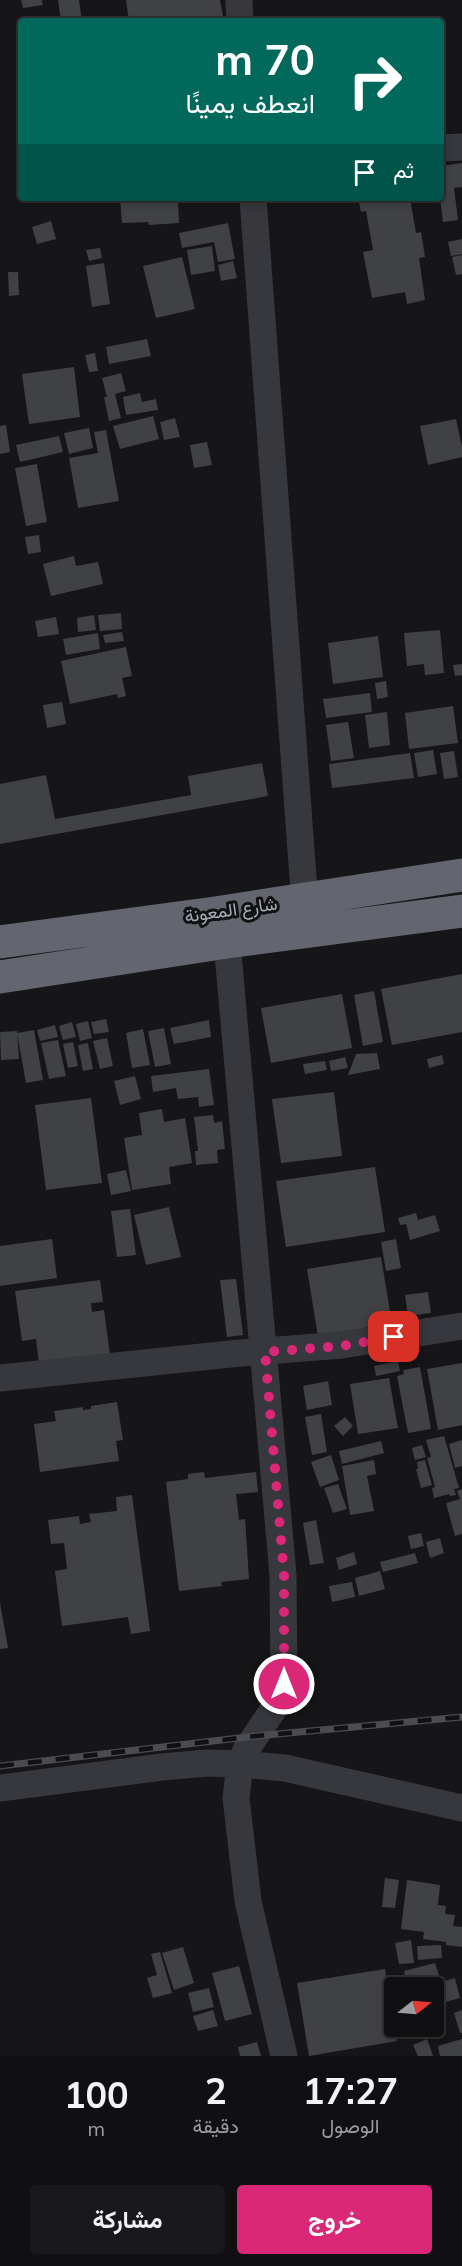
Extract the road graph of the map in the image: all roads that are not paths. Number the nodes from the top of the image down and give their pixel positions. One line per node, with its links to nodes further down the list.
1 (239, 0): 2 (street)
2 (240, 18)
3 (462, 147): 4 (street)
4 (444, 148)
5 (253, 201): 7 (street)
6 (462, 875): 7 (highway, شارع المعونة)
7 (305, 899): 9 (street); 10 (highway, شارع المعونة)
8 (462, 911): 9 (highway, شارع المعونة)
9 (307, 933): 11 (highway, شارع المعونة)
10 (0, 942)
11 (227, 942): 12 (highway, شارع المعونة); 14 (street)
12 (0, 977)
13 (462, 1326): 14 (street)
14 (265, 1352): 15 (street); 16 (street)
15 (0, 1378)
16 (240, 1764): 17 (street); 18 (street); 19 (street)
17 (0, 1788)
18 (462, 1808)
19 (284, 2056)

